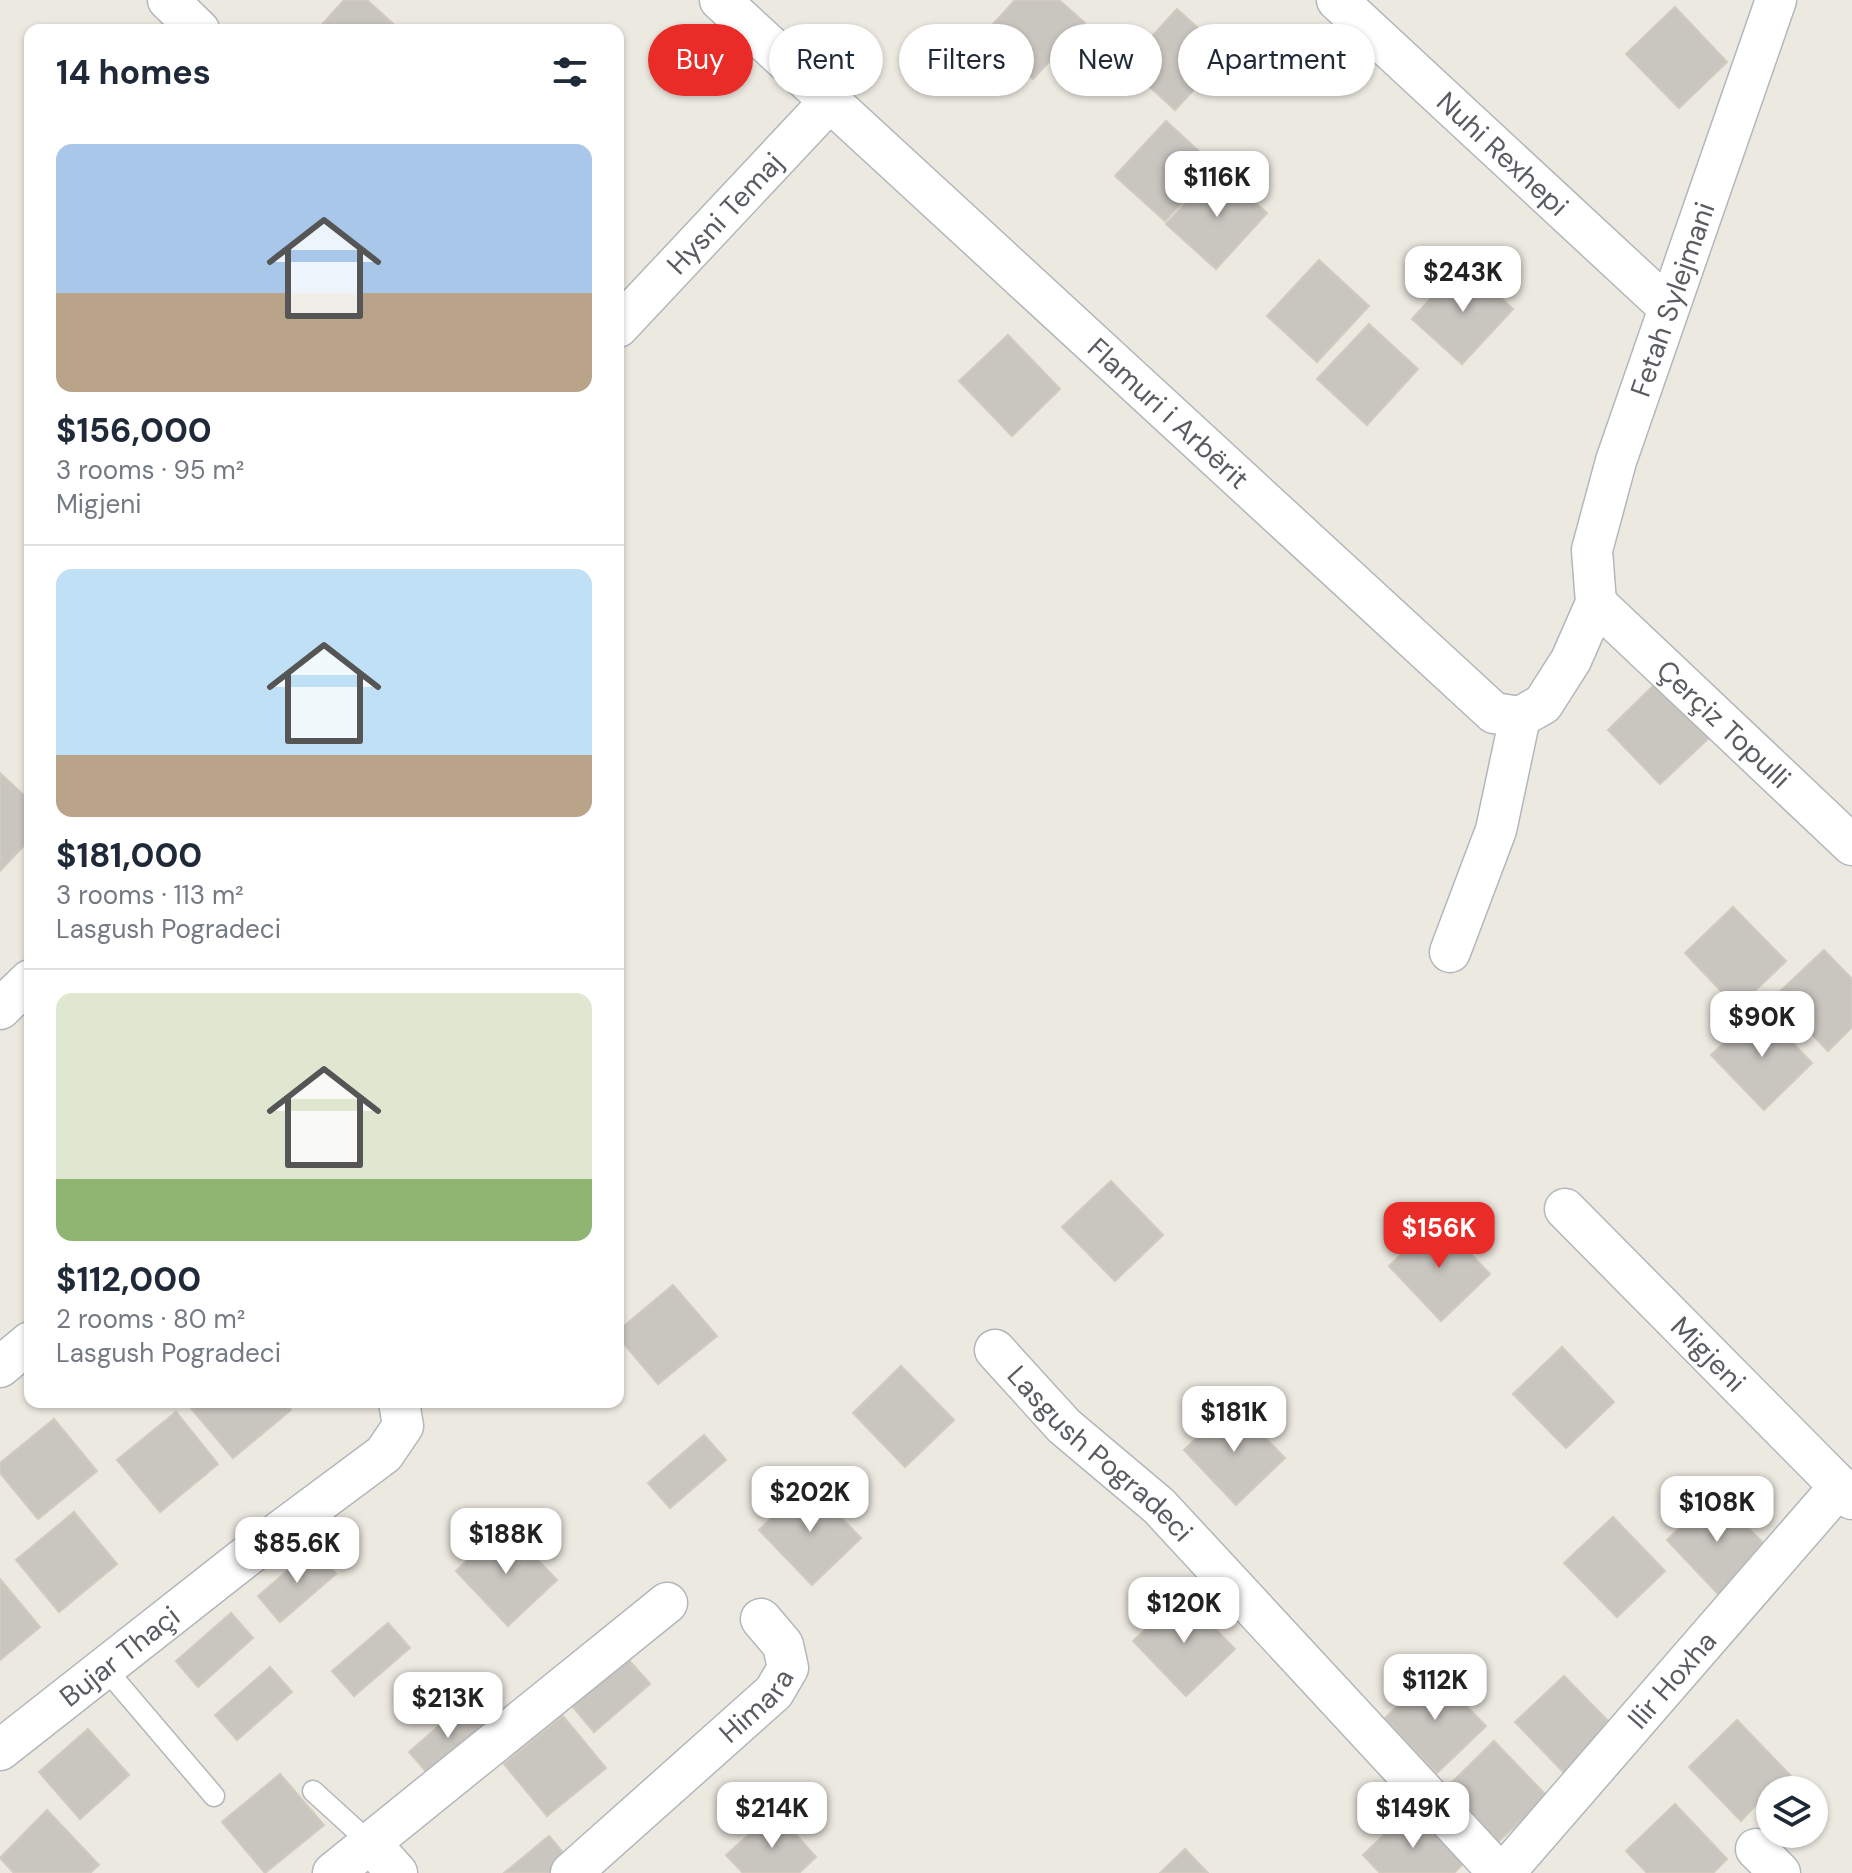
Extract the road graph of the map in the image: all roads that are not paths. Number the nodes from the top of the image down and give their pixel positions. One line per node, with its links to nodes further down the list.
1 (168, 0): 5 (street)
2 (720, 0): 6 (street, Flamuri i Arbërit)
3 (1337, 0): 7 (street, Nuhi Rexhepi)
4 (1776, 0): 7 (street, Fetah Sylejmani)
5 (193, 24)
6 (831, 100): 8 (street, Hysni Temaj); 10 (street, Flamuri i Arbërit)
7 (1668, 307): 9 (street, Fetah Sylejmani)
8 (624, 321)
9 (1596, 603): 10 (street); 11 (street, Çerçiz Topulli)
10 (1520, 717): 12 (street)
11 (1852, 845)
12 (1450, 952)
13 (24, 986): 14 (street)
14 (0, 1009)
15 (1565, 1209): 20 (street, Migjeni)
16 (24, 1347): 18 (street)
17 (995, 1350): 31 (street, Lasgush Pogradeci)
18 (0, 1367)
19 (400, 1408): 23 (street, Bujar Thaçi)
20 (1846, 1492): 31 (street, Ilir Hoxha)
21 (667, 1603): 27 (street)
22 (761, 1619): 30 (street, Himara)
23 (104, 1667): 24 (street, Bujar Thaçi); 26 (lane)
24 (0, 1750)
25 (313, 1791): 27 (lane)
26 (214, 1796)
27 (369, 1842): 28 (street); 29 (street)
28 (333, 1873)
29 (397, 1873)
30 (571, 1873)
31 (1501, 1873)

